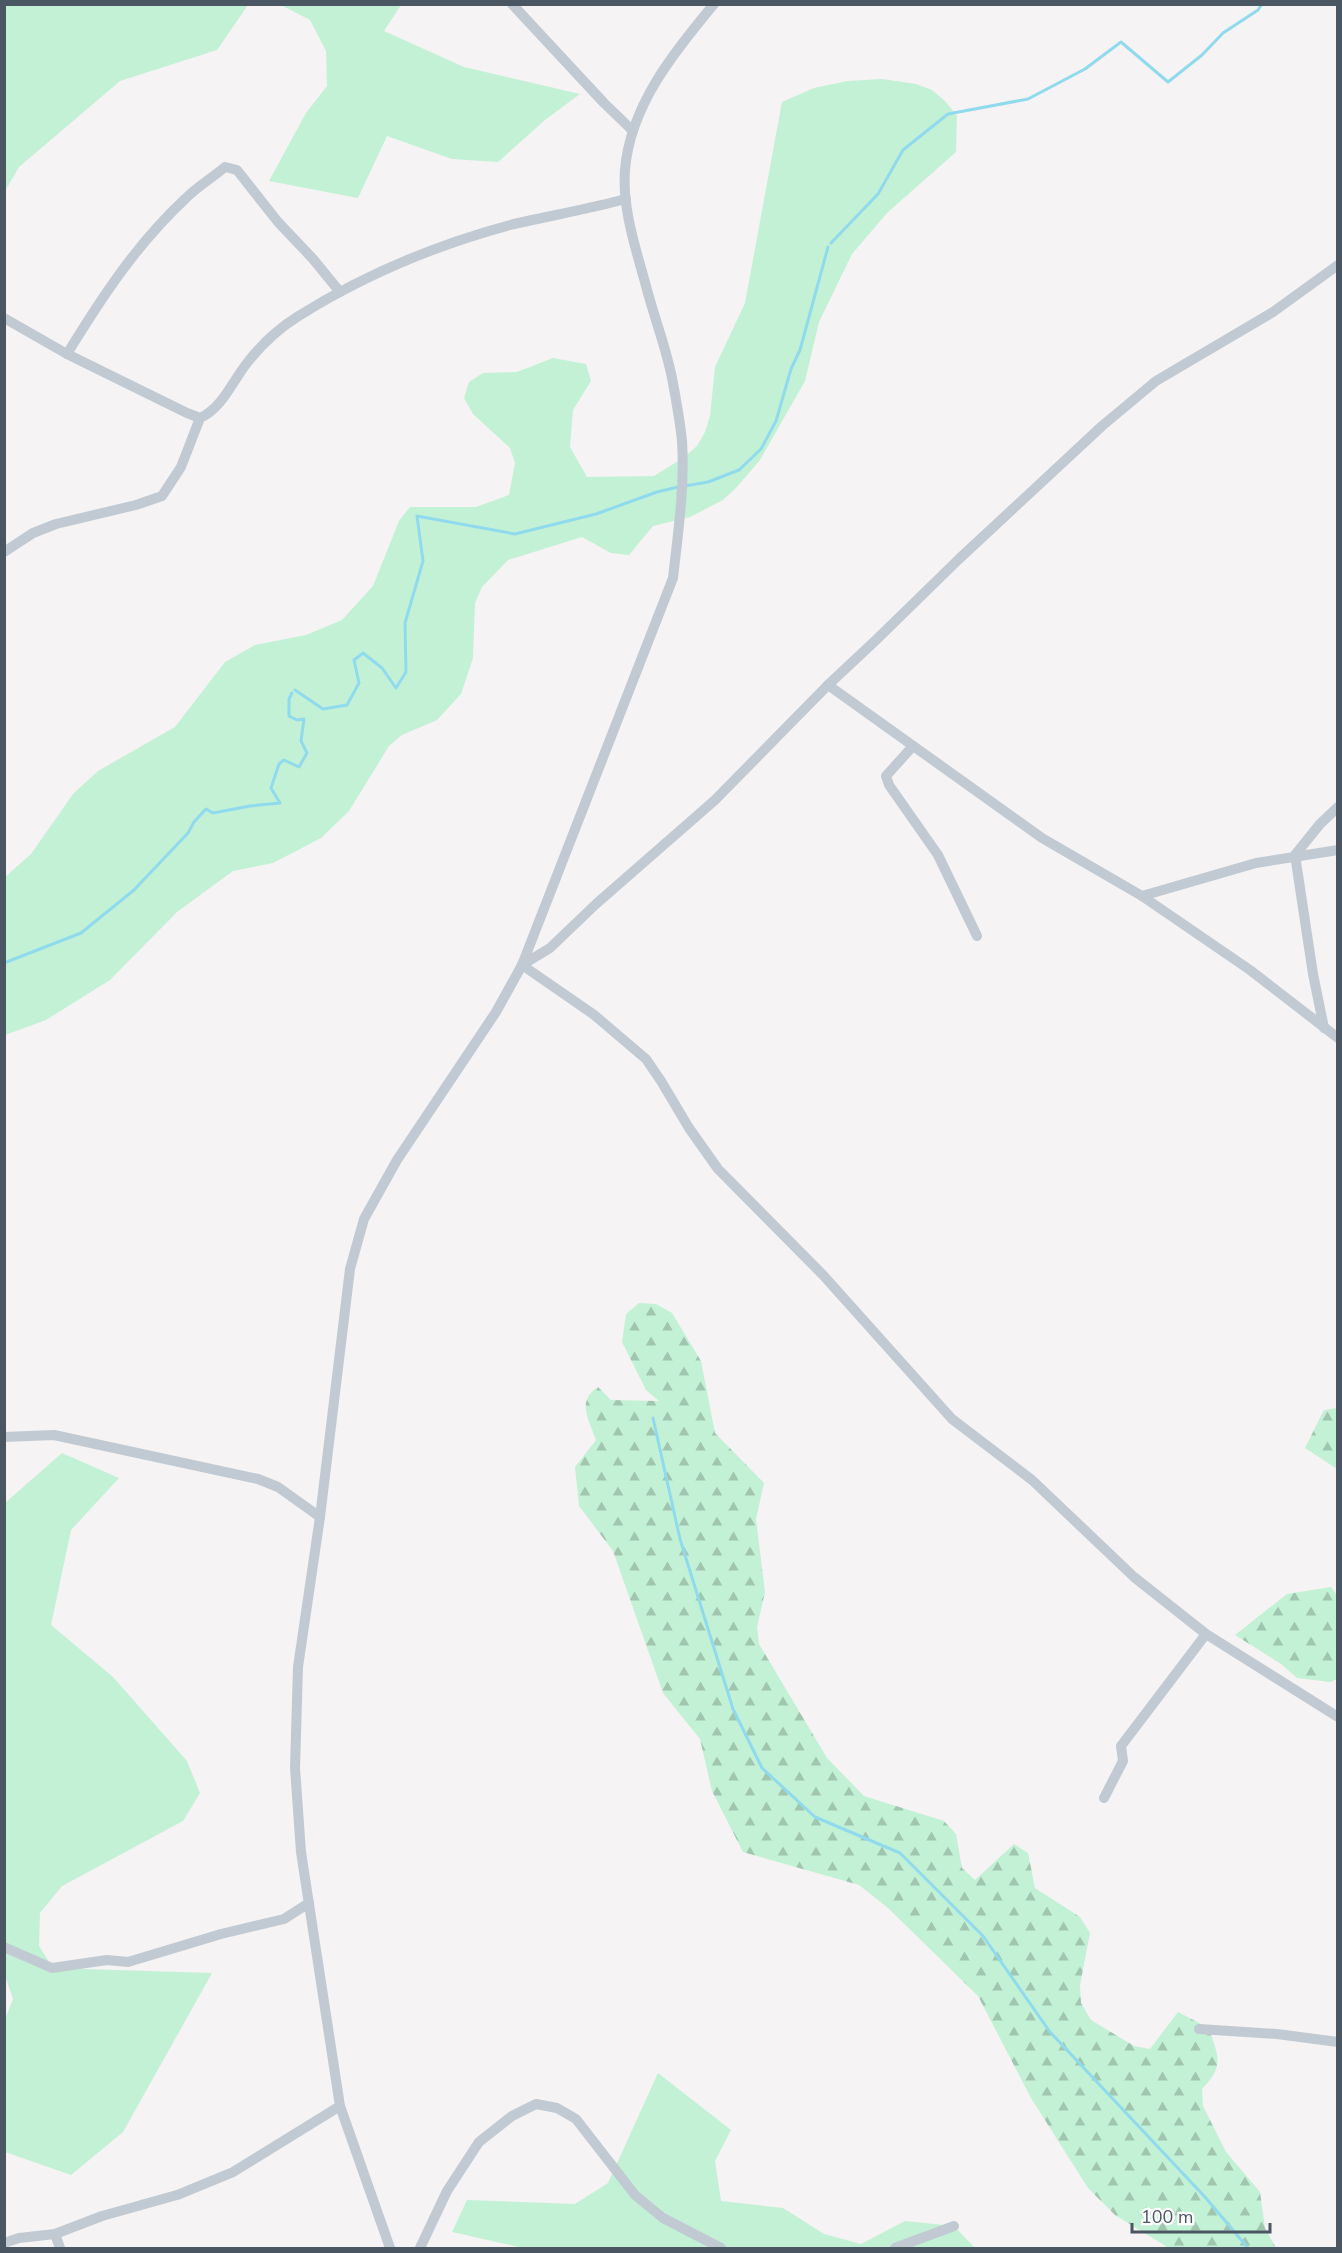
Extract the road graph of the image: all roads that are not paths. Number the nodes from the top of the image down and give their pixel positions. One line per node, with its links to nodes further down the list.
1 (512, 4): 3 (street)
2 (714, 4): 3 (street)
3 (633, 130): 4 (street)
4 (626, 199): 6 (street); 18 (street)
5 (1338, 265): 11 (street)
6 (340, 292): 8 (street); 9 (street)
7 (4, 318): 8 (street)
8 (68, 354): 9 (street)
9 (200, 418): 10 (street)
10 (4, 552)
11 (828, 684): 12 (street); 18 (street)
12 (913, 746): 16 (street); 17 (street)
13 (1338, 807): 15 (street)
14 (1338, 850): 15 (street)
15 (1295, 855): 16 (street); 19 (street)
16 (1142, 896): 19 (street)
17 (977, 936)
18 (522, 965): 22 (street); 23 (street)
19 (1324, 1028): 20 (street)
20 (1338, 1038)
21 (4, 1437): 22 (street)
22 (320, 1517): 26 (street)
23 (1206, 1634): 24 (street); 25 (street)
24 (1338, 1717)
25 (1104, 1798)
26 (309, 1903): 27 (street); 30 (street)
27 (6, 1950)
28 (1199, 2029): 29 (street)
29 (1338, 2042)
30 (340, 2106): 32 (street); 35 (street)
31 (954, 2226): 38 (street)
32 (56, 2234): 33 (street); 34 (street)
33 (4, 2243)
34 (60, 2248)
35 (390, 2248)
36 (420, 2248): 37 (street)
37 (721, 2248)
38 (895, 2248)

